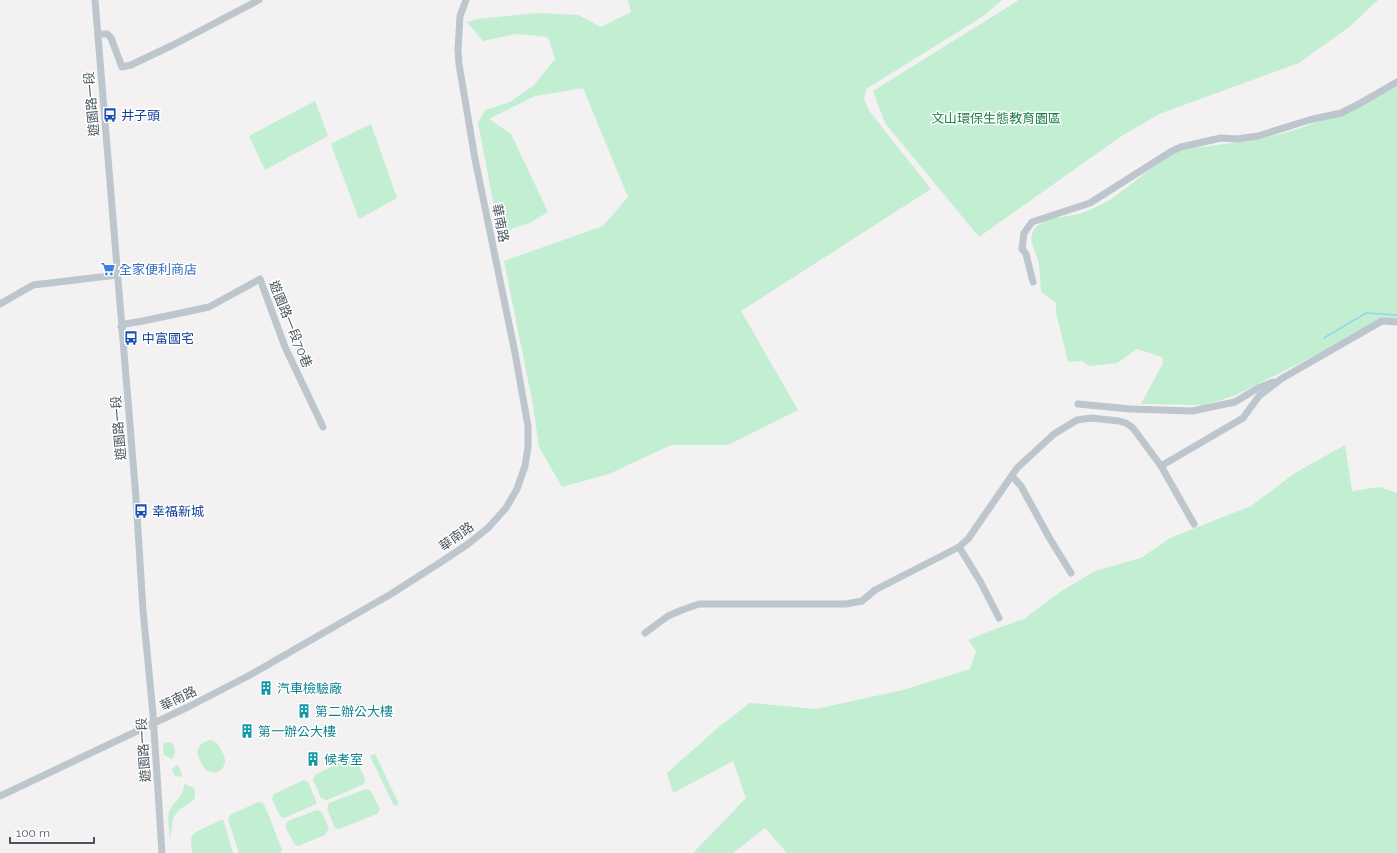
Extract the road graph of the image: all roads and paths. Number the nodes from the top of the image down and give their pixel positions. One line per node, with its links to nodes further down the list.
1 (95, 0): 4 (street, 遊園路一段)
2 (259, 0): 4 (street)
3 (466, 0): 21 (street, 華南路)
4 (98, 34): 6 (street, 遊園路一段)
5 (1397, 82): 7 (street)
6 (117, 274): 8 (street); 10 (street, 遊園路一段)
7 (1033, 282)
8 (0, 304)
9 (1397, 322): 11 (street)
10 (121, 327): 13 (street, 遊園路一段70巷); 21 (street, 遊園路一段)
11 (1281, 379): 12 (street); 14 (street)
12 (1078, 404)
13 (323, 426)
14 (1161, 466): 15 (street); 16 (street)
15 (1012, 476): 17 (street); 18 (street)
16 (1194, 524)
17 (959, 547): 19 (street); 20 (street)
18 (1071, 573)
19 (999, 618)
20 (645, 633)
21 (153, 723): 22 (street, 華南路); 23 (street, 遊園路一段)
22 (0, 796)
23 (162, 853)

